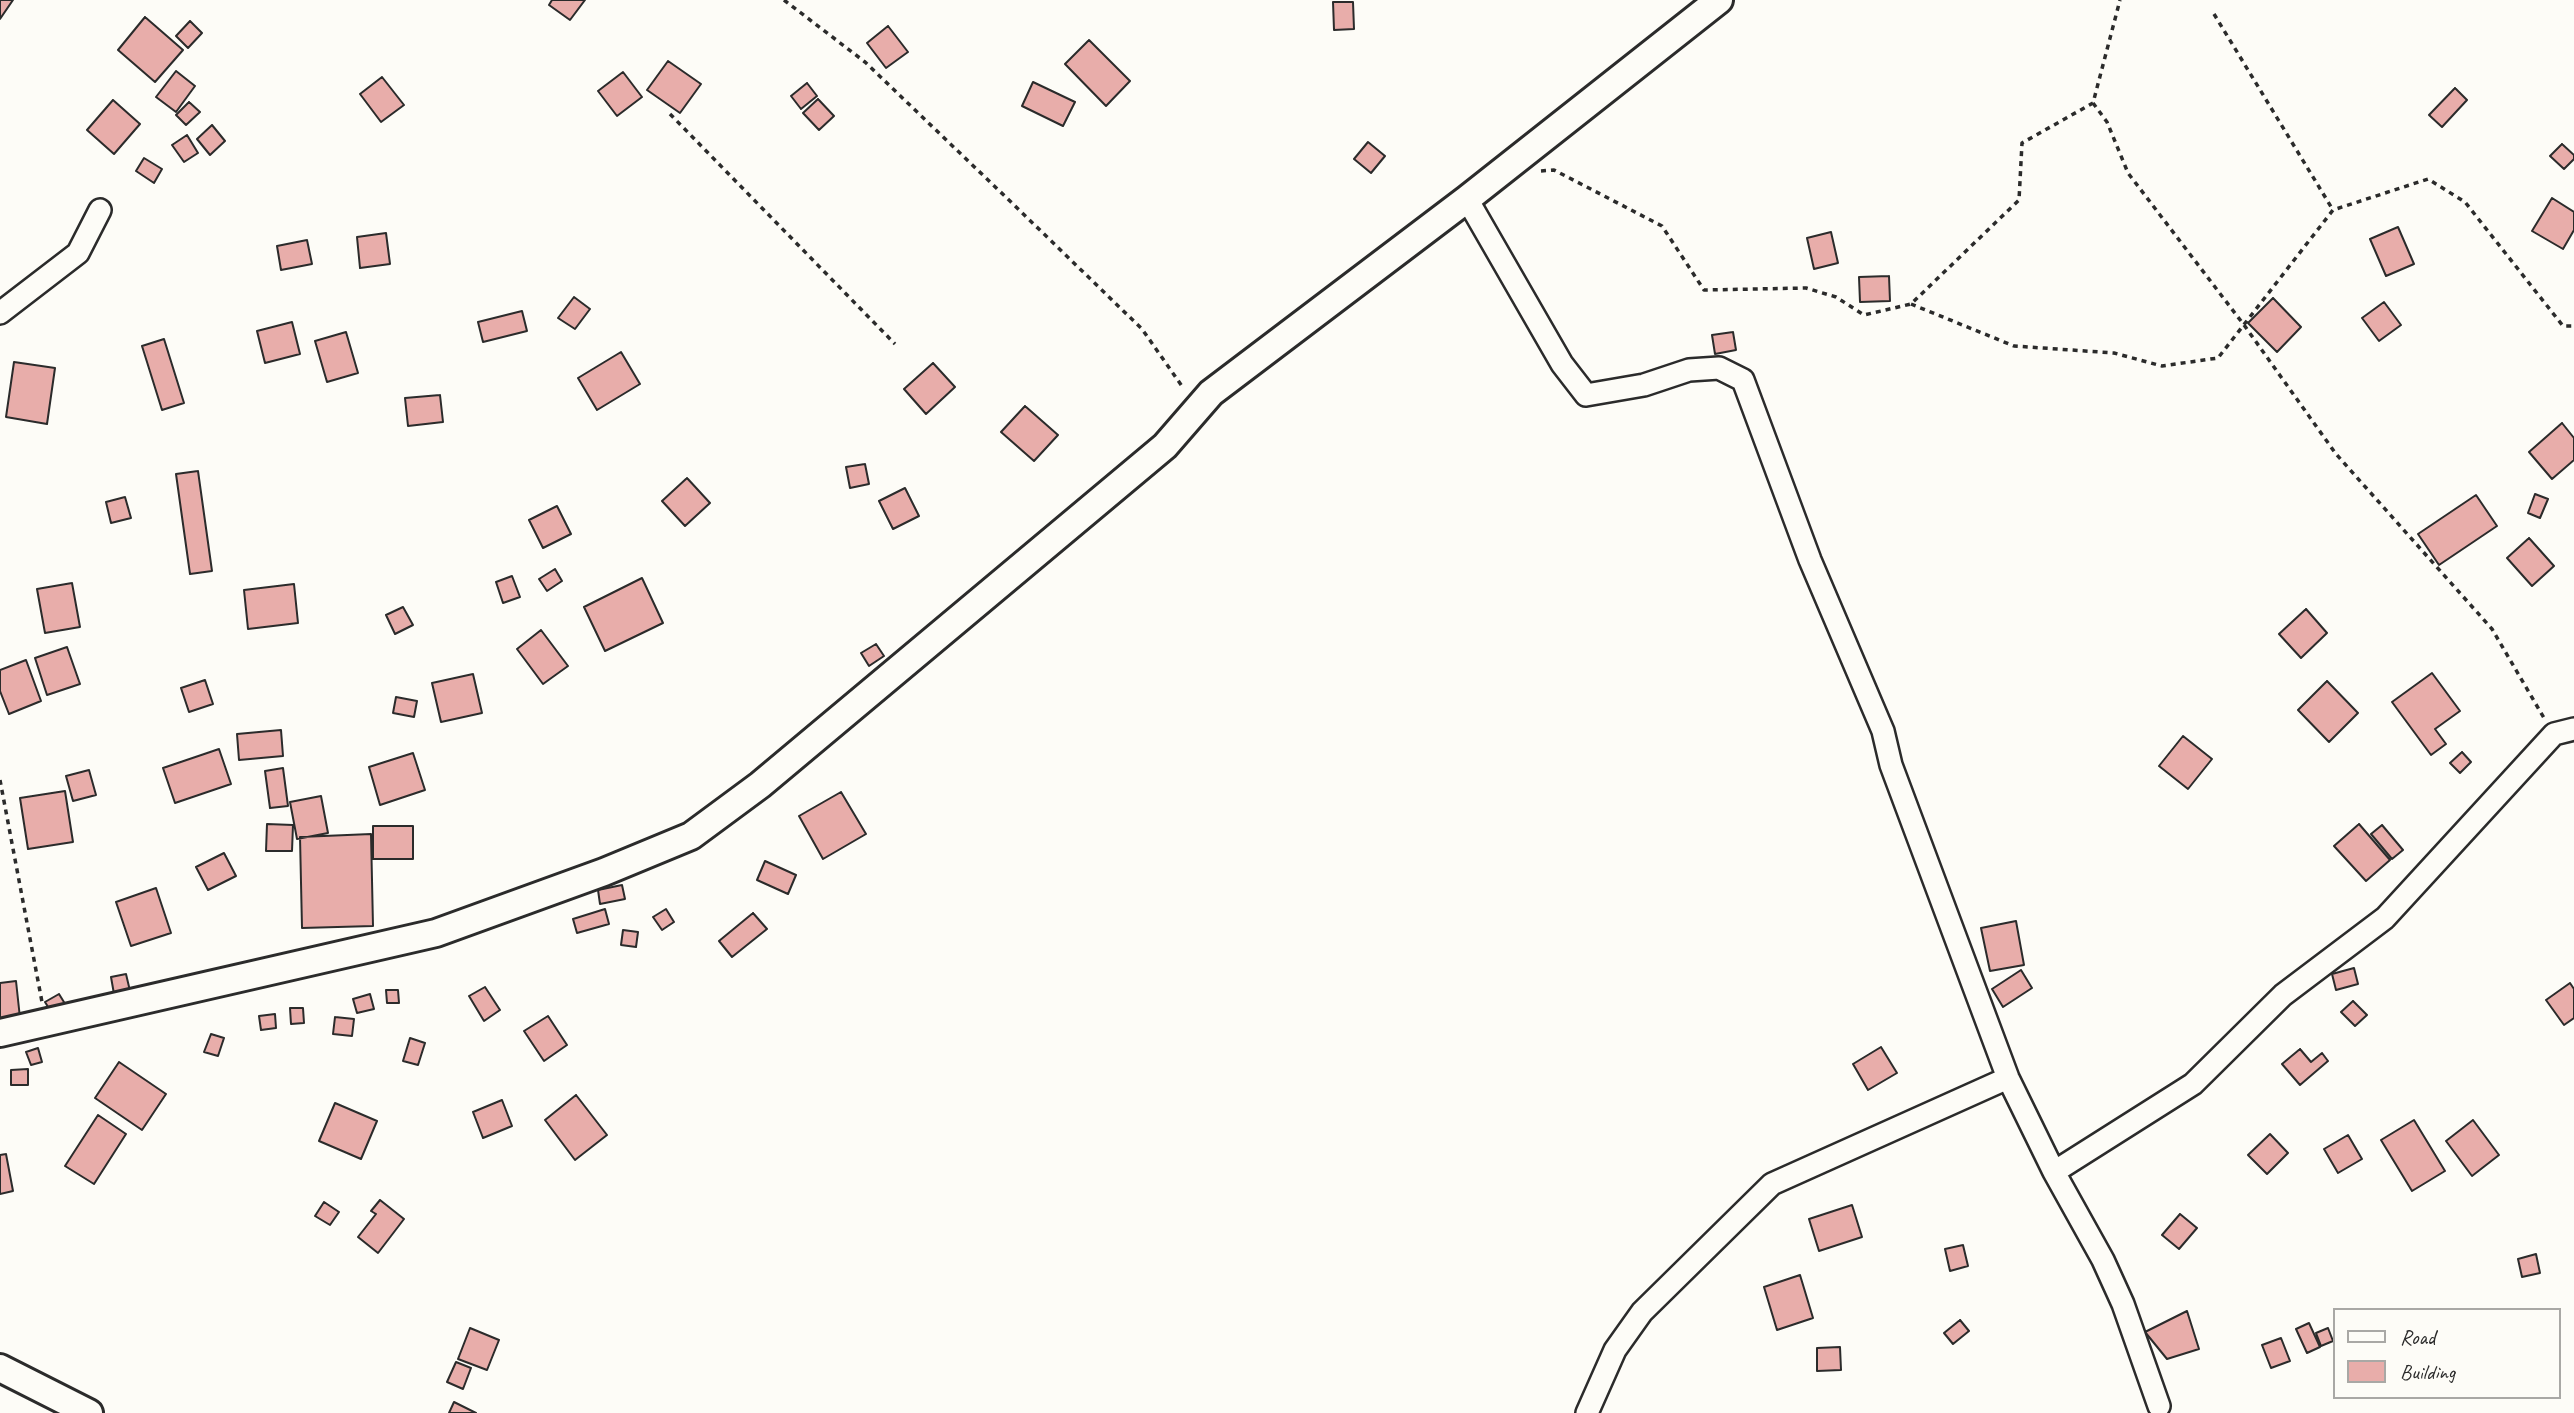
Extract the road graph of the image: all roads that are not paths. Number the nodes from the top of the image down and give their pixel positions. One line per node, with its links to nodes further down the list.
1 (1719, 0): 2 (street)
2 (1467, 199): 6 (street); 7 (street)
3 (100, 210): 4 (street)
4 (0, 313)
5 (2564, 732): 8 (street)
6 (0, 1033)
7 (2008, 1078): 8 (street); 12 (street)
8 (2054, 1172): 10 (street)
9 (0, 1368): 11 (street)
10 (2160, 1406)
11 (89, 1413)
12 (1587, 1413)

